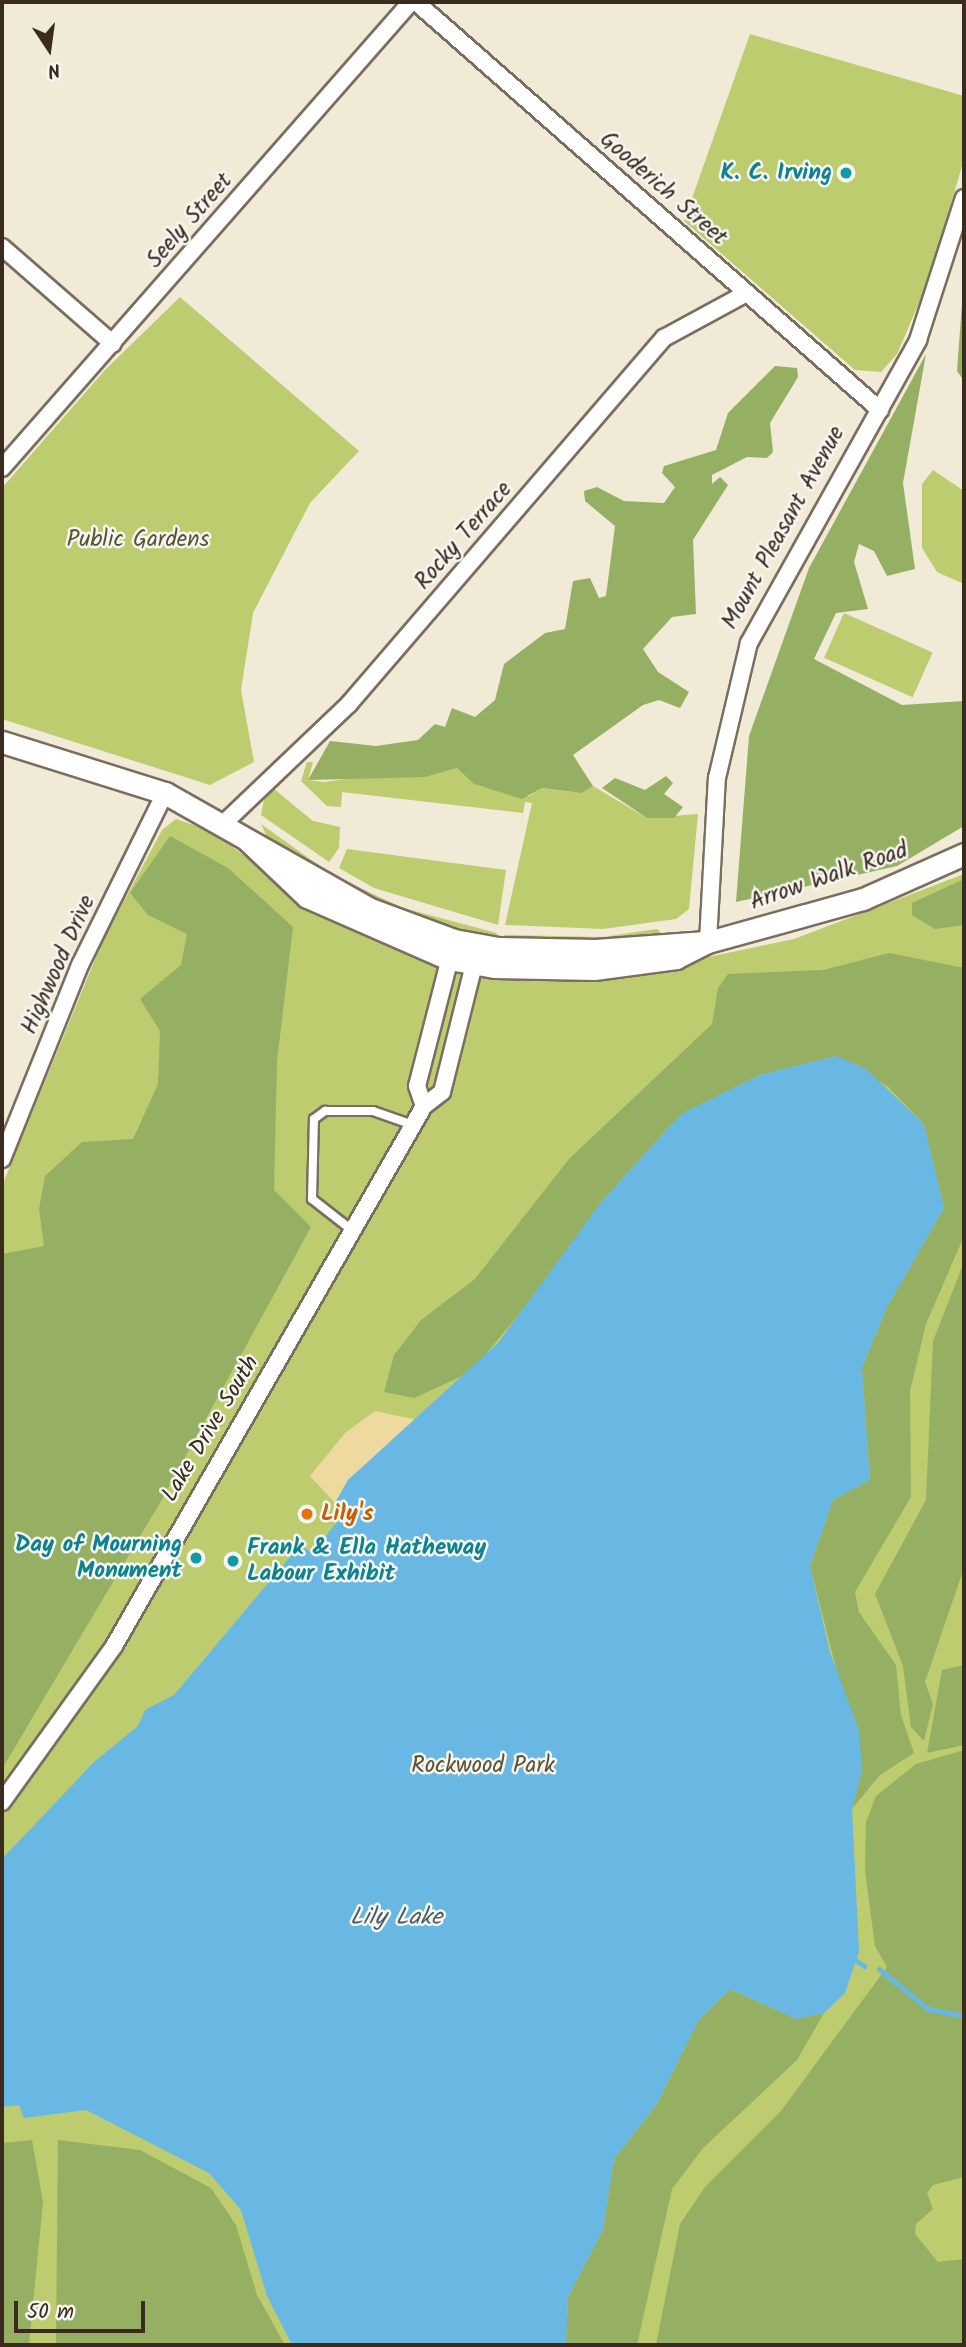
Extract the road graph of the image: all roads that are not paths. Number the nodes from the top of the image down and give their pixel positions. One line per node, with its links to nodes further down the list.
1 (414, 2): 4 (street, Gooderich Street); 5 (street, Seely Street)
2 (964, 198): 6 (street, Mount Pleasant Avenue)
3 (2, 247): 5 (street)
4 (747, 293): 6 (street, Gooderich Street); 10 (street, Rocky Terrace)
5 (113, 344): 7 (street, Seely Street)
6 (880, 410): 12 (street, Mount Pleasant Avenue)
7 (2, 468)
8 (6, 743): 9 (street)
9 (165, 793): 10 (street); 17 (street, Highwood Drive)
10 (223, 824): 13 (street)
11 (964, 854): 12 (street, Arrow Walk Road)
12 (708, 942): 14 (street)
13 (452, 950): 14 (street); 15 (street)
14 (476, 955): 15 (street, Lake Drive South)
15 (424, 1106): 16 (street, Lake Drive South)
16 (413, 1125): 18 (street, Lake Drive South); 18 (lane)
17 (2, 1159)
18 (353, 1231): 19 (street, Lake Drive South)
19 (2, 1802)

